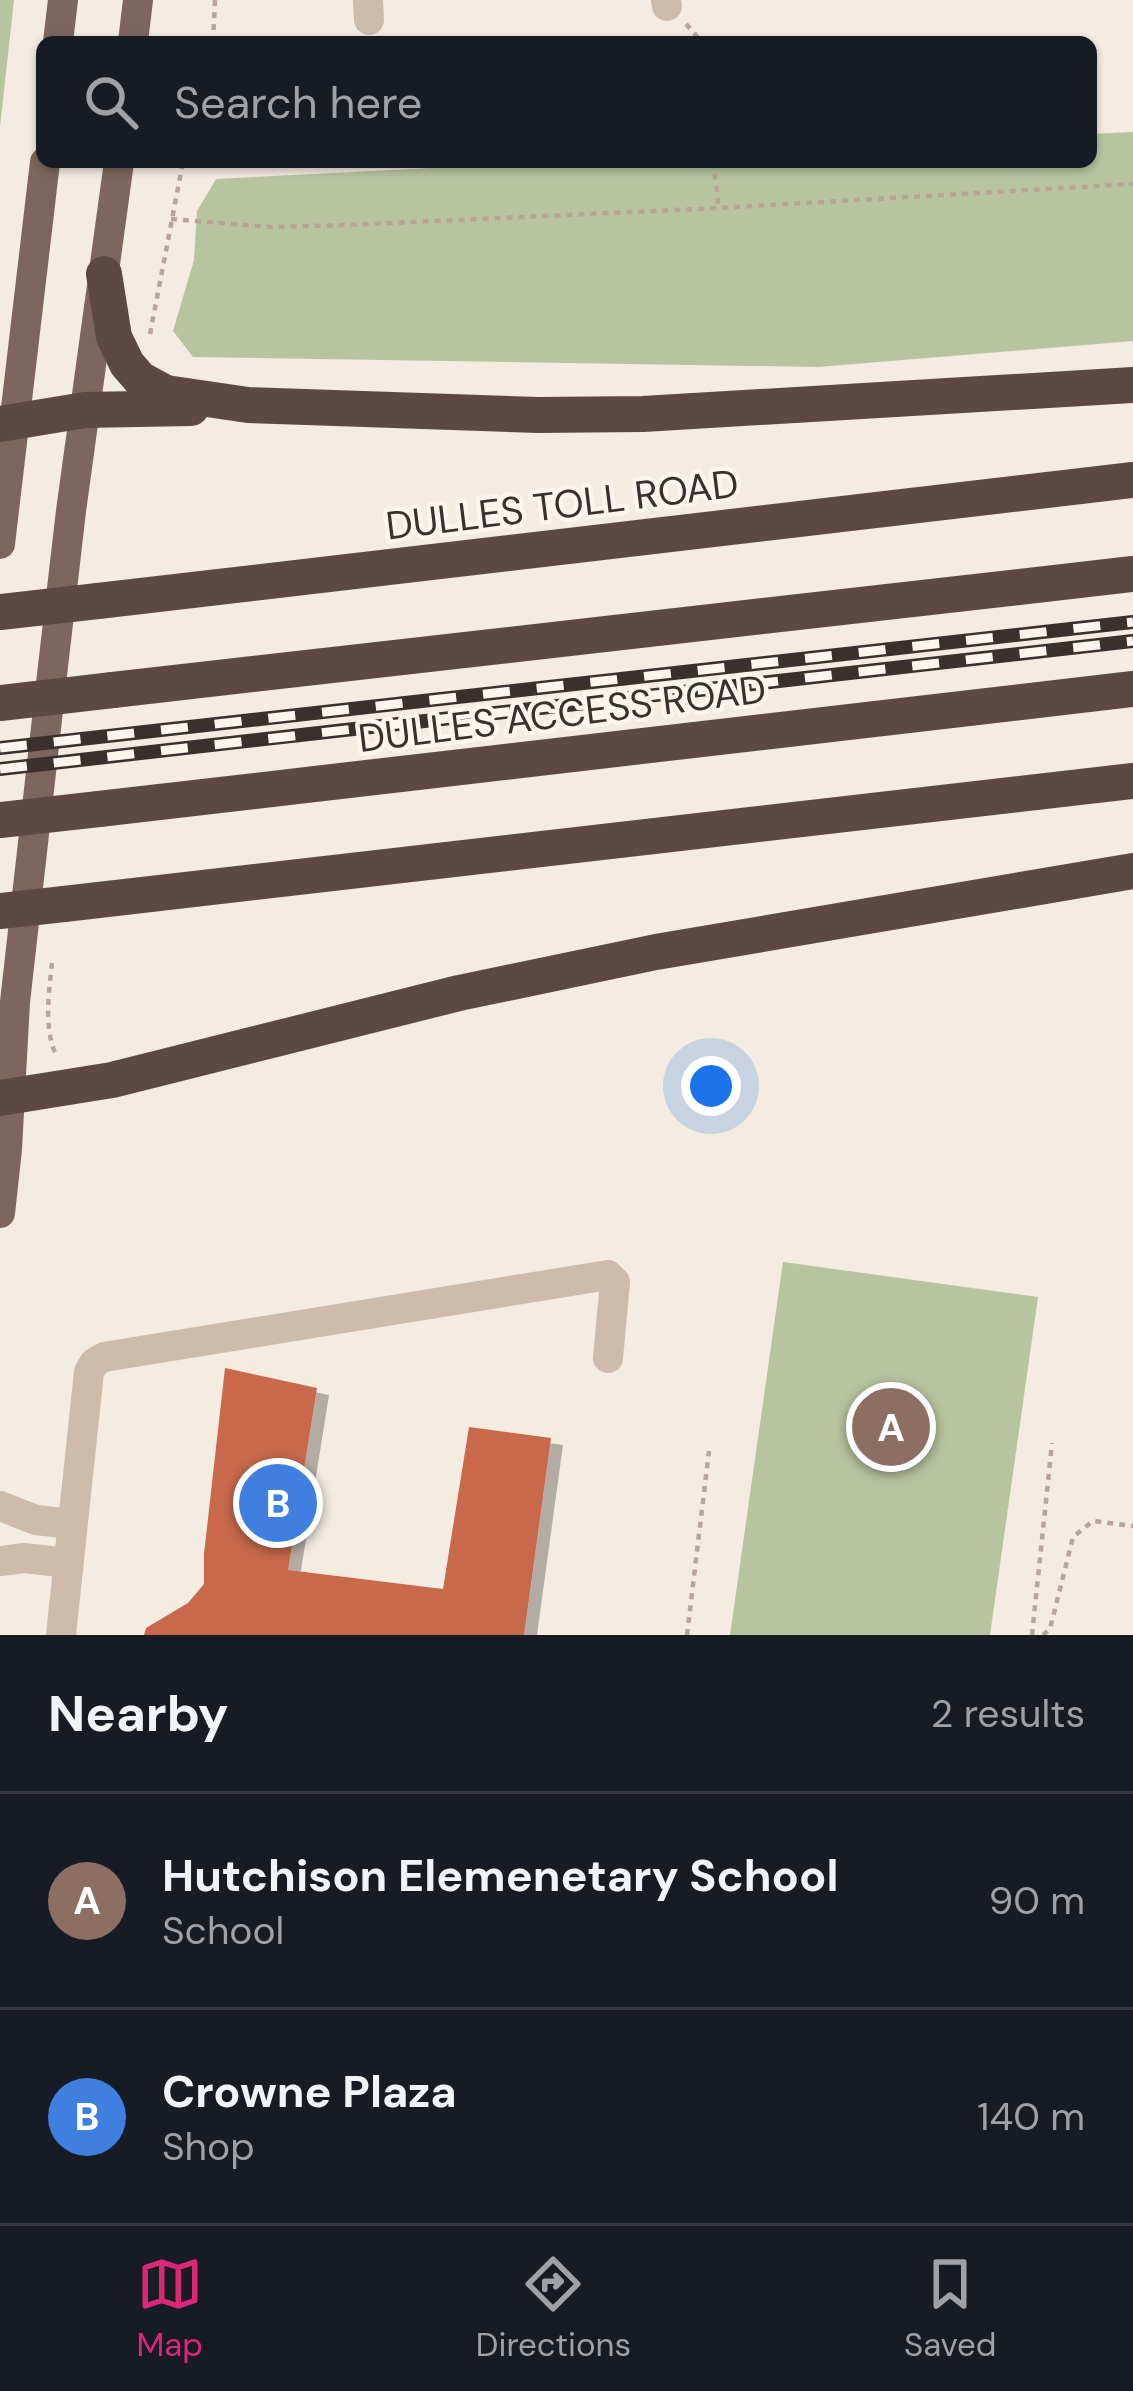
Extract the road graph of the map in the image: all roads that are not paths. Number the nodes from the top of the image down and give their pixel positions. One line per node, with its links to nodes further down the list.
1 (63, 0): 3 (main road)
2 (137, 0): 4 (main road)
3 (59, 36)
4 (134, 36)
5 (44, 168): 11 (main road)
6 (118, 168): 7 (main road)
7 (104, 274): 9 (highway); 10 (main road)
8 (1133, 385): 9 (highway)
9 (248, 405): 10 (highway)
10 (85, 410): 11 (highway); 22 (main road)
11 (8, 422): 13 (main road)
12 (1133, 480): 15 (highway, DULLES TOLL ROAD, bridge)
13 (0, 544)
14 (1133, 574): 17 (highway, DULLES ACCESS ROAD, bridge)
15 (0, 612)
16 (1133, 689): 19 (highway, DULLES ACCESS ROAD, bridge)
17 (0, 703)
18 (1133, 781): 21 (highway, bridge)
19 (0, 820)
20 (1133, 871): 22 (highway)
21 (0, 910)
22 (5, 1098): 23 (main road)
23 (0, 1214)
24 (608, 1358): 26 (lane)
25 (0, 1506): 26 (lane)
26 (72, 1524): 28 (lane)
27 (0, 1561): 28 (lane)
28 (68, 1563): 29 (lane)
29 (61, 1635)

